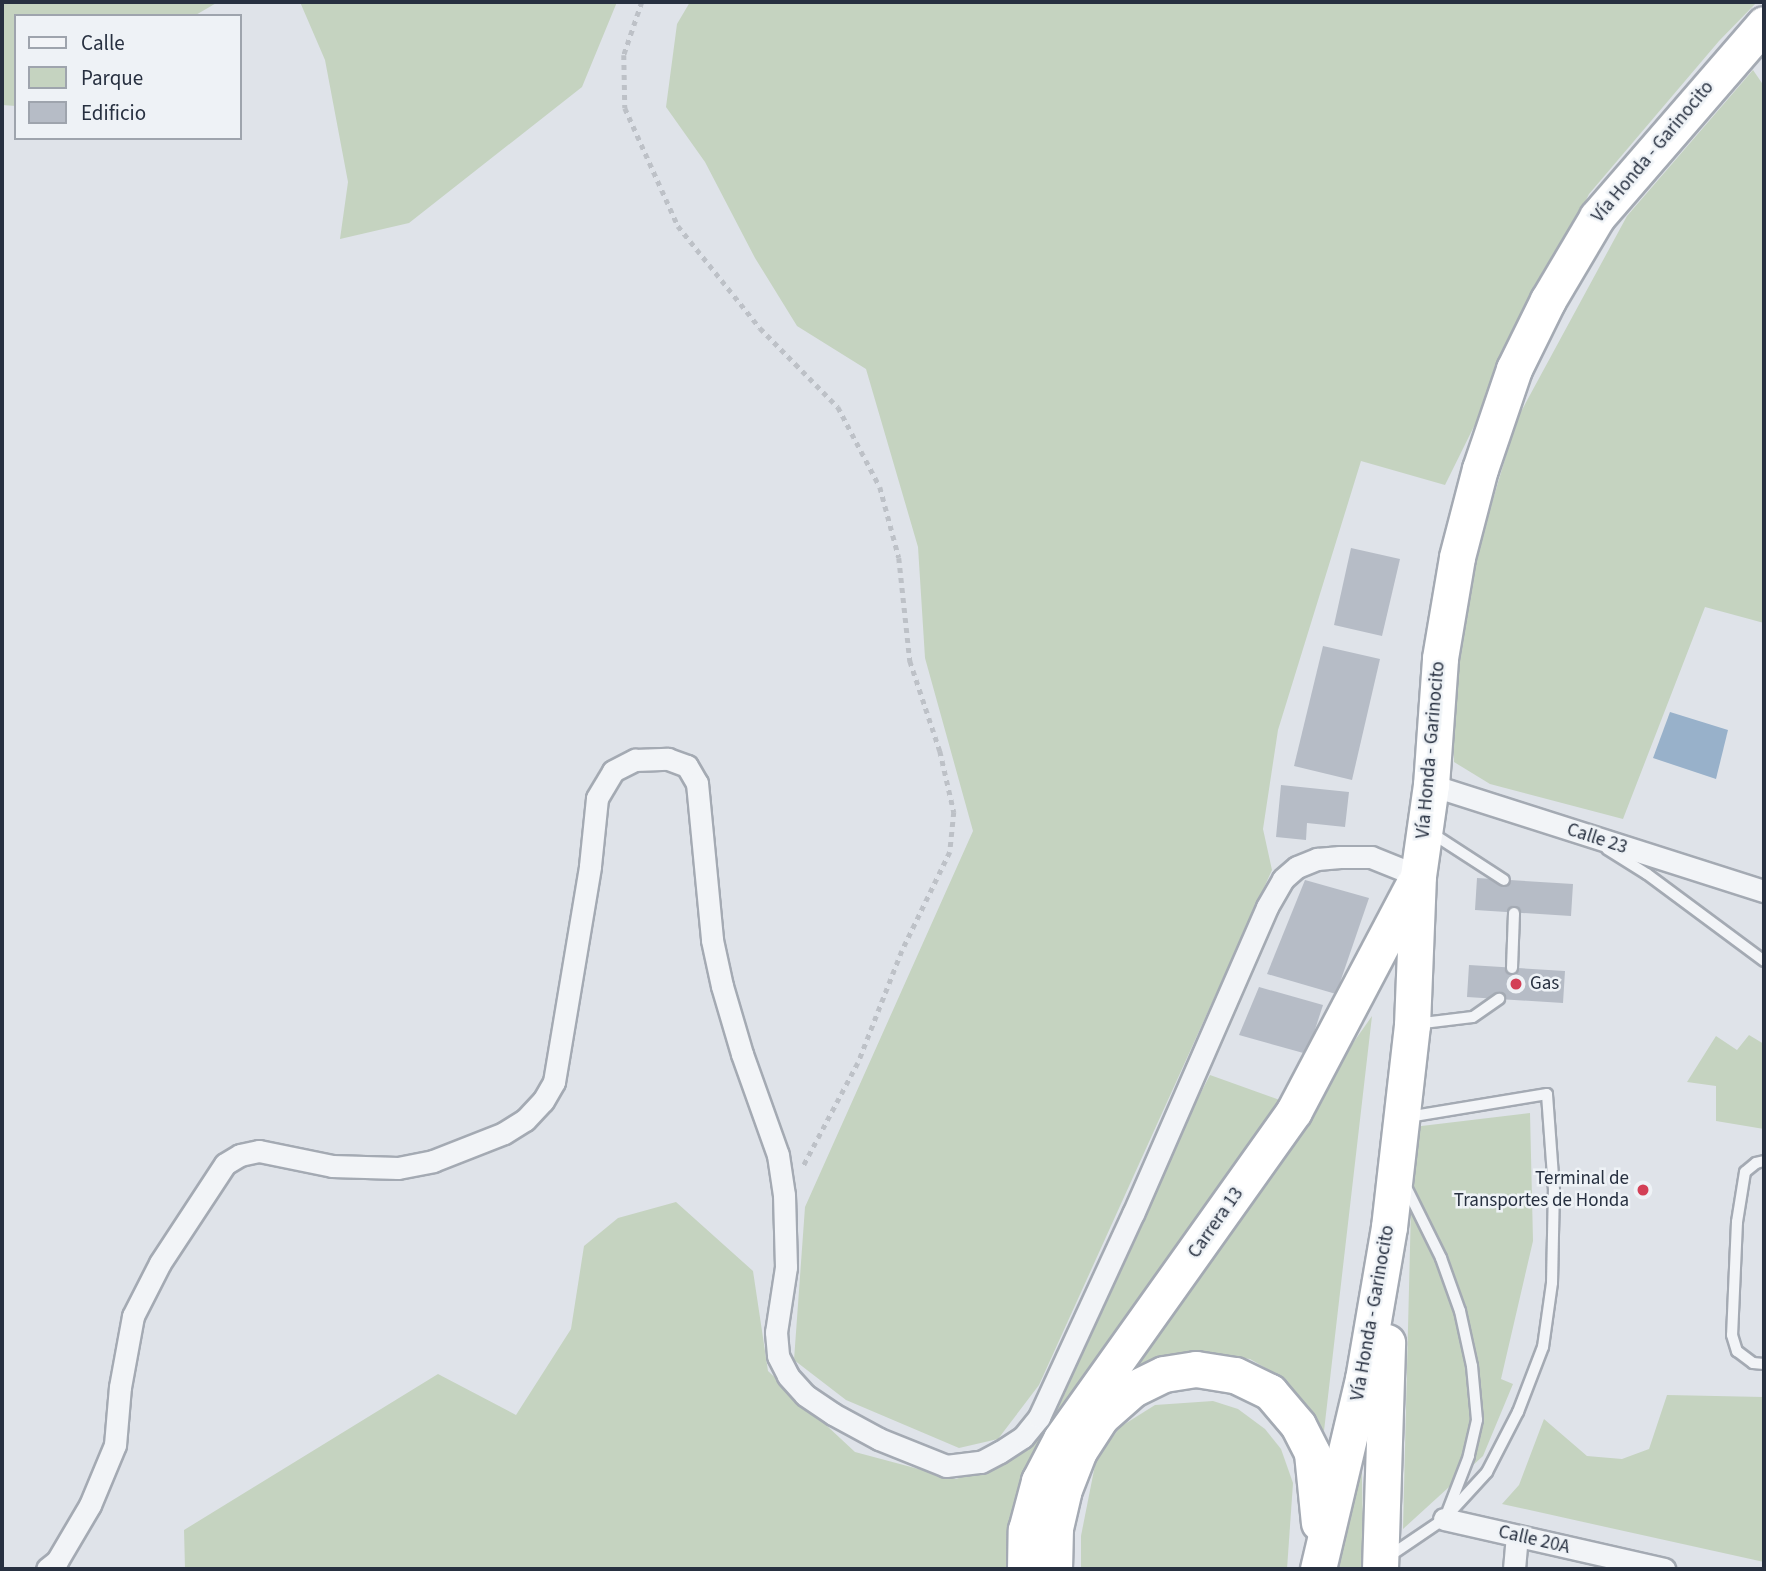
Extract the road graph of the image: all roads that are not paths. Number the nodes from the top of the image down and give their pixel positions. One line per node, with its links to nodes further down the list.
1 (1761, 33): 2 (highway, Vía Honda - Garinocito)
2 (1431, 785): 3 (highway, Vía Honda - Garinocito); 4 (street, Calle 23)
3 (1425, 829): 5 (highway, Vía Honda - Garinocito); 6 (lane)
4 (1585, 835): 7 (street, Calle 23); 9 (lane)
5 (1418, 876): 12 (highway, Vía Honda - Garinocito); 22 (street); 23 (highway, Carrera 13)
6 (1504, 880)
7 (1764, 891)
8 (1514, 912): 10 (lane)
9 (1764, 961)
10 (1512, 968)
11 (1499, 999): 12 (lane)
12 (1412, 1025): 13 (highway, Vía Honda - Garinocito)
13 (1404, 1118): 15 (highway, Vía Honda - Garinocito); 18 (lane)
14 (1764, 1161): 17 (lane)
15 (1396, 1168): 16 (highway, Vía Honda - Garinocito); 18 (lane)
16 (1389, 1227): 20 (highway, Vía Honda - Garinocito); 21 (highway)
17 (1764, 1364)
18 (1444, 1519): 19 (street, Calle 20A); 21 (lane)
19 (1517, 1536): 25 (street); 26 (street, Calle 20A)
20 (1319, 1565): 24 (highway)
21 (1380, 1566)
22 (47, 1569)
23 (1025, 1569)
24 (1054, 1569)
25 (1514, 1569)
26 (1664, 1569)

